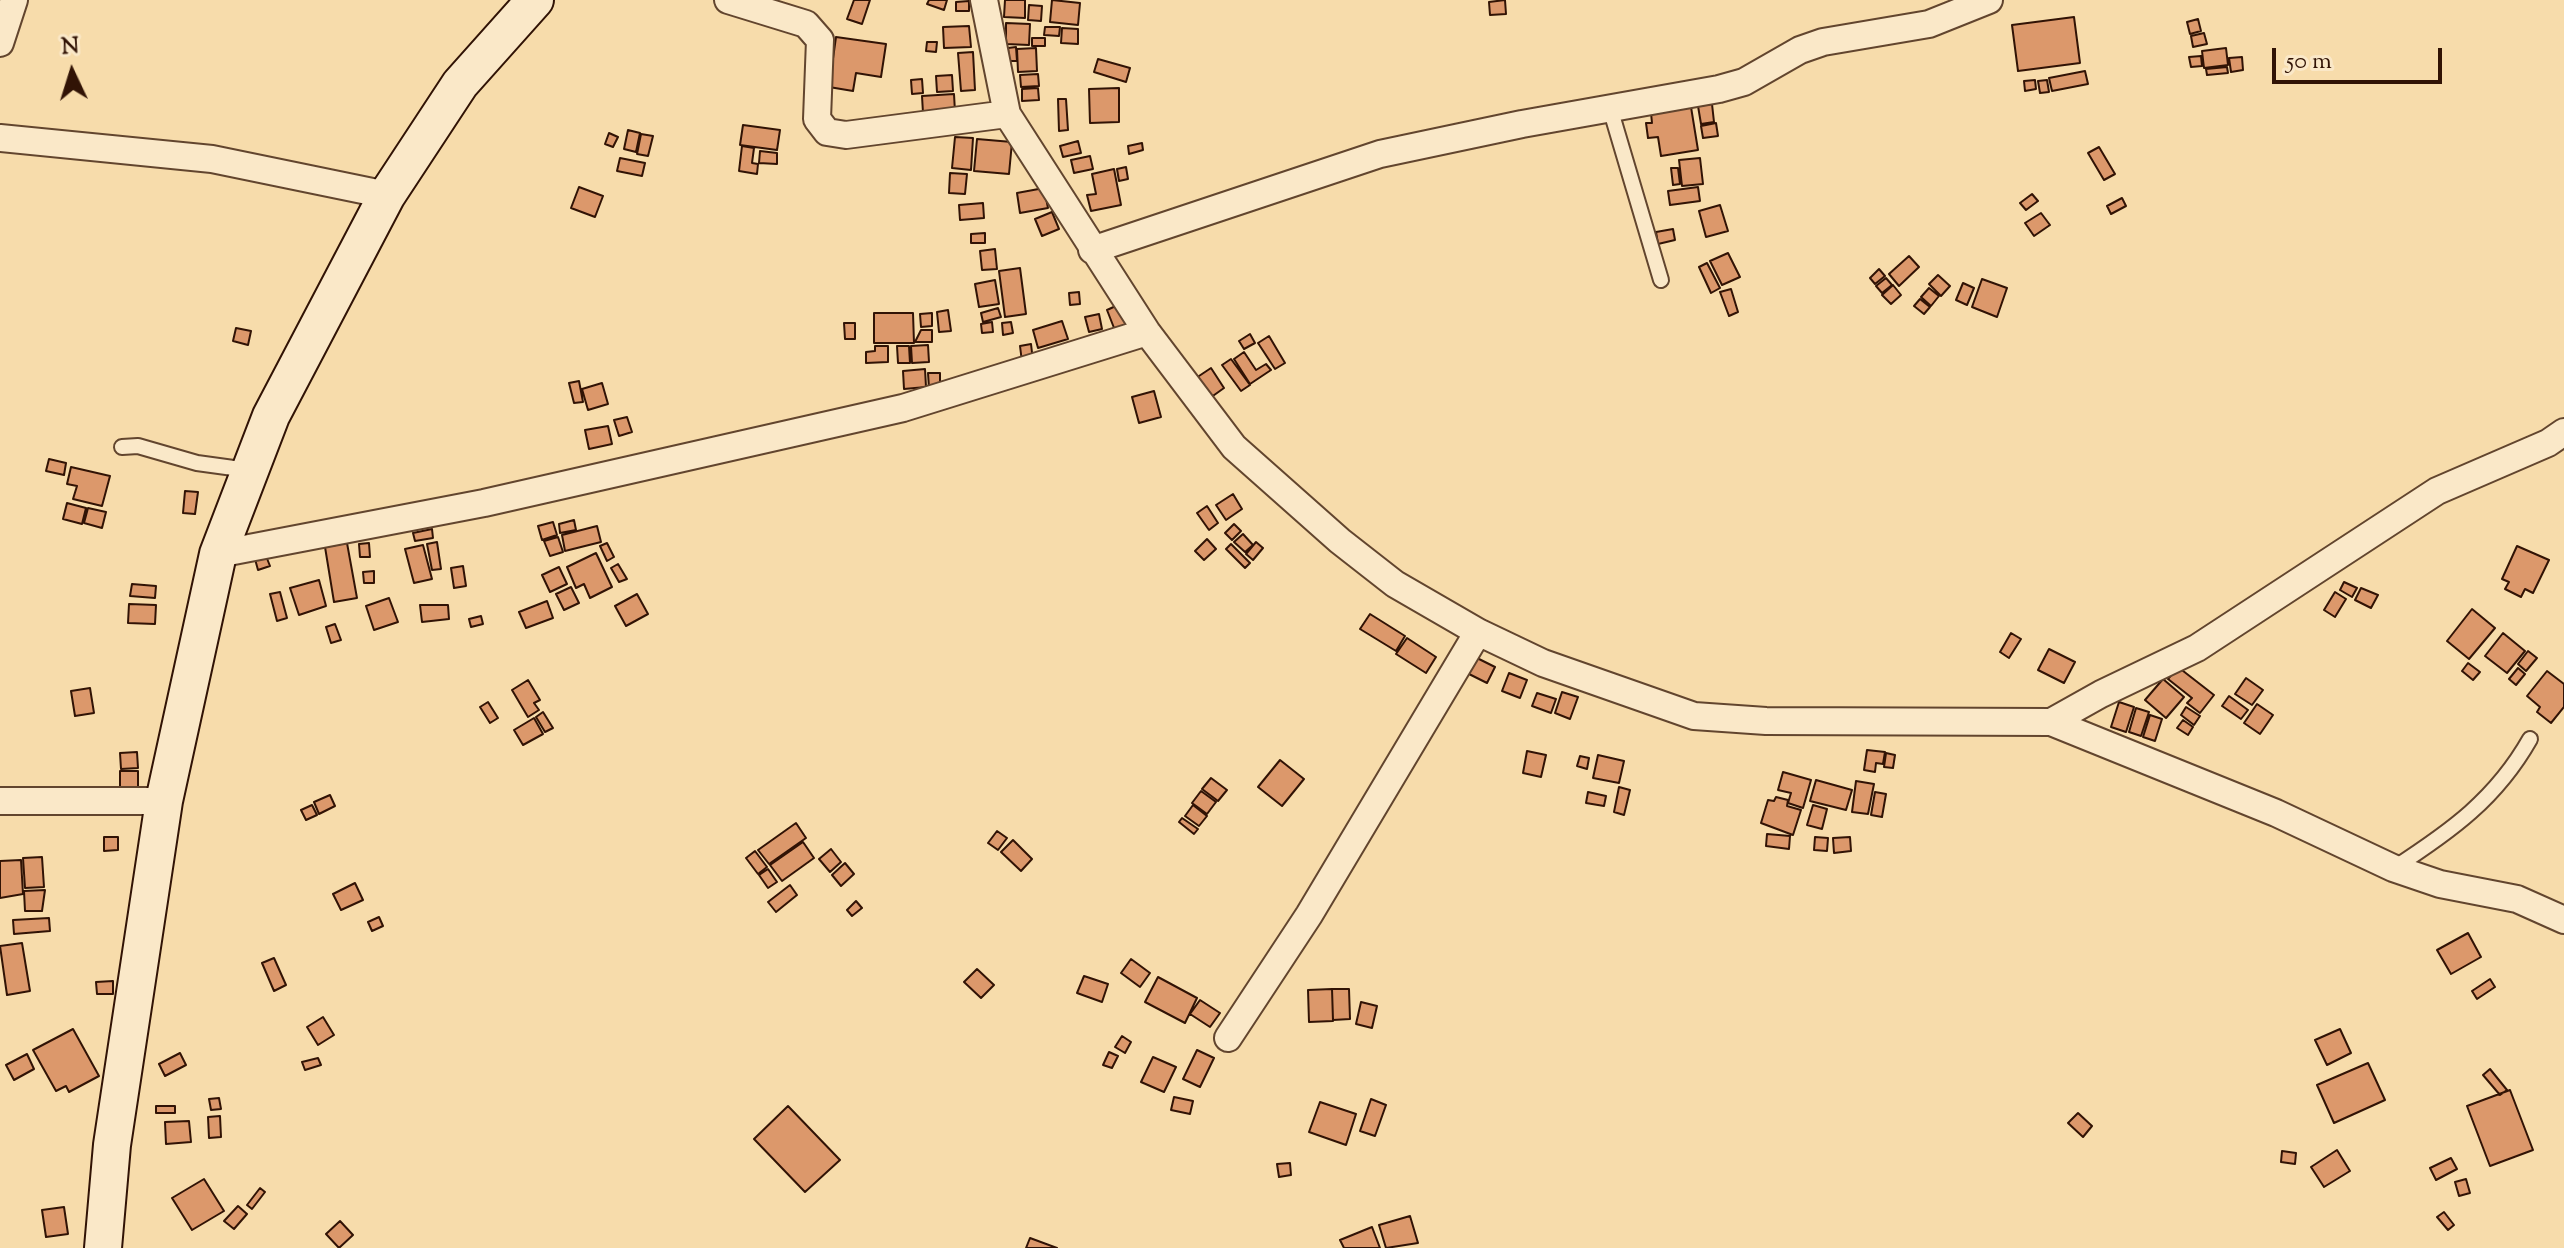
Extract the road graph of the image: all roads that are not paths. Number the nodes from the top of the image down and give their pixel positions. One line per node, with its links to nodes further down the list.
1 (14, 0): 6 (street)
2 (535, 0): 10 (street)
3 (728, 0): 8 (street)
4 (984, 0): 8 (street)
5 (1989, 0): 7 (street)
6 (0, 43)
7 (1610, 108): 11 (street); 12 (lane)
8 (1007, 114): 11 (street)
9 (0, 138): 10 (street)
10 (387, 195): 16 (street)
11 (1092, 250): 13 (street)
12 (1661, 280)
13 (1147, 332): 17 (street); 18 (street)
14 (2564, 432): 19 (street)
15 (122, 447): 16 (lane)
16 (249, 470): 17 (street)
17 (218, 554): 22 (street)
18 (1478, 632): 19 (street); 25 (street)
19 (2051, 722): 23 (street)
20 (2530, 739): 23 (lane)
21 (0, 801): 22 (street)
22 (164, 801): 26 (street)
23 (2393, 868): 24 (street)
24 (2564, 920)
25 (1228, 1038)
26 (103, 1248)

